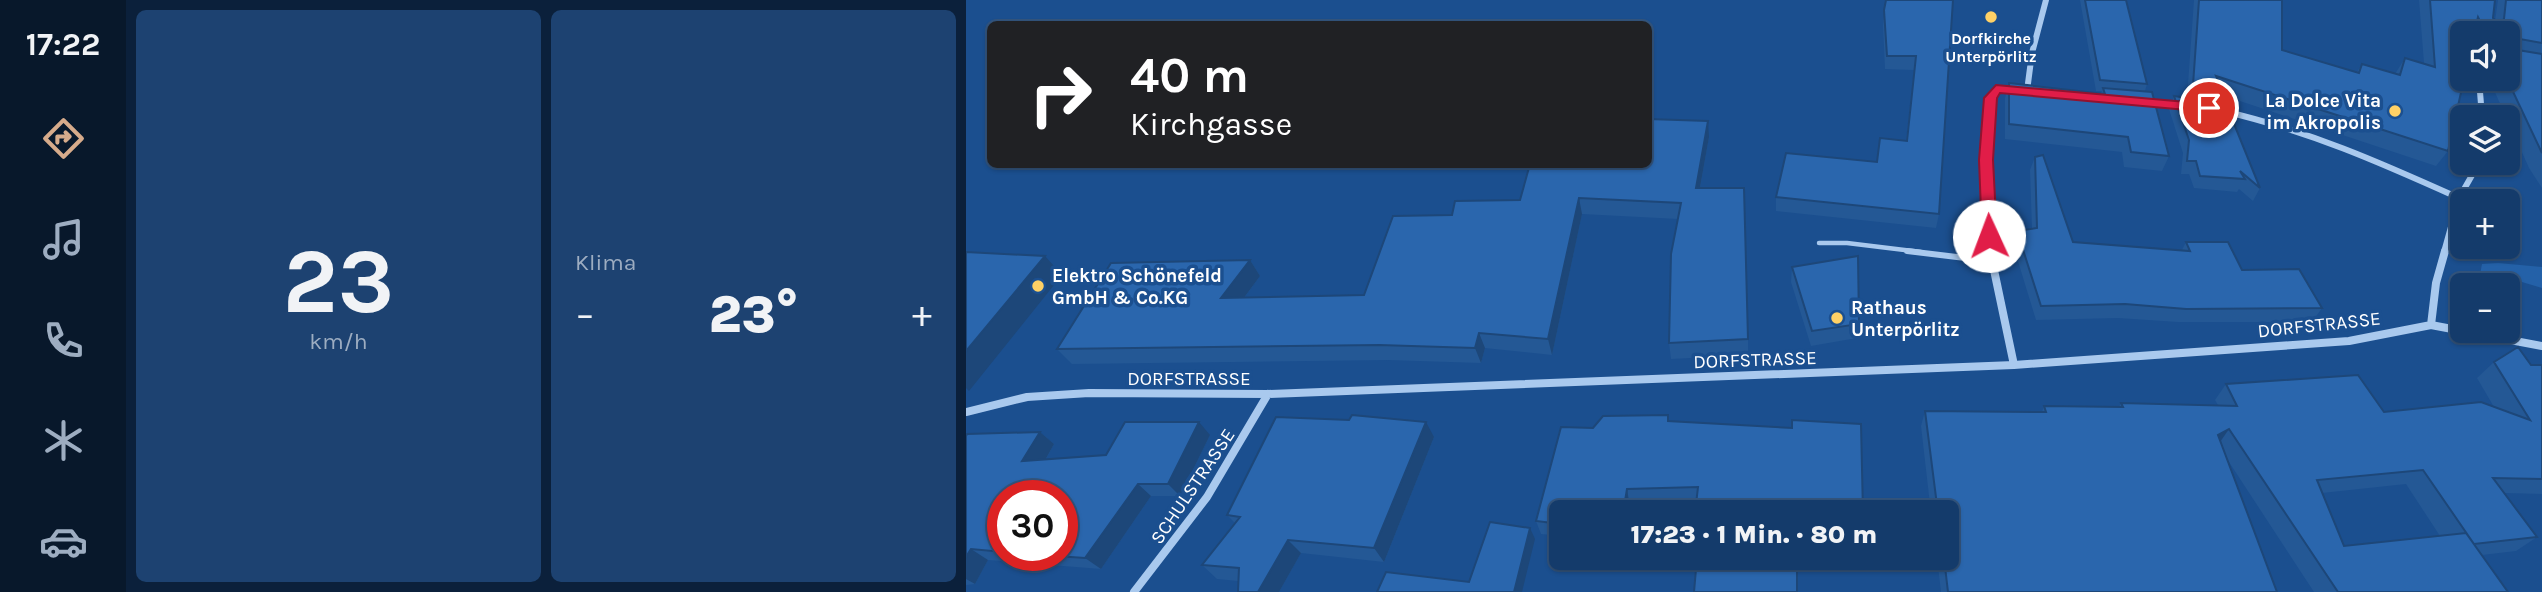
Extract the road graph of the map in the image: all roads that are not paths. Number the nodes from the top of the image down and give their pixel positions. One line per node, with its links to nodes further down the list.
1 (2046, 0): 2 (street)
2 (2027, 91): 3 (street); 10 (street)
3 (2040, 92)
4 (2131, 101): 5 (street)
5 (2183, 106)
6 (2209, 108): 7 (street)
7 (2450, 194)
8 (2450, 231): 11 (street)
9 (1819, 243): 10 (lane)
10 (1990, 261): 13 (street)
11 (2431, 325): 12 (street, DORFSTRASSE); 13 (street, DORFSTRASSE)
12 (2542, 346)
13 (2014, 365): 14 (street, DORFSTRASSE)
14 (1268, 394): 15 (street, DORFSTRASSE); 16 (street, SCHULSTRASSE)
15 (966, 412)
16 (1135, 592)

